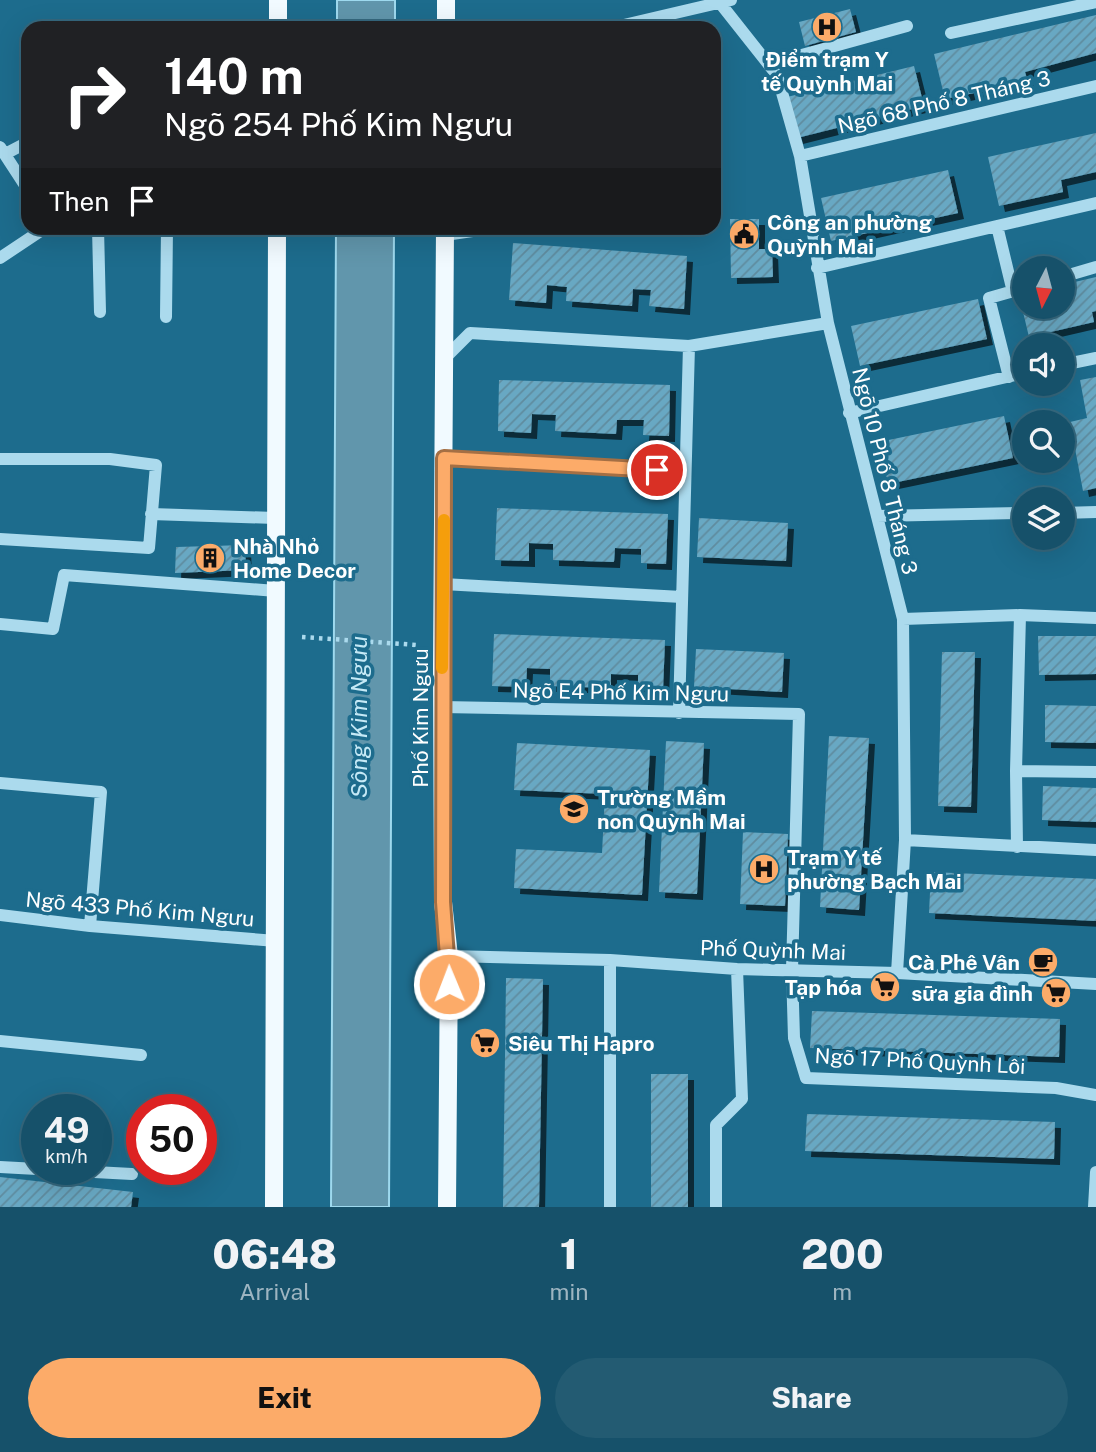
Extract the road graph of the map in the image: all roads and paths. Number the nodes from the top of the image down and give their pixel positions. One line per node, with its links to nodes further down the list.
1 (278, 0): 5 (main road)
2 (446, 0): 6 (main road)
3 (725, 1): 7 (street); 10 (street, Ngõ 10 Phố 8 Tháng 3)
4 (1096, 2): 9 (street)
5 (278, 21)
6 (446, 21)
7 (641, 21)
8 (907, 26): 10 (street)
9 (951, 33)
10 (769, 64): 14 (street, Ngõ 10 Phố 8 Tháng 3)
11 (1096, 86): 14 (street, Ngõ 68 Phố 8 Tháng 3)
12 (21, 144): 13 (street)
13 (2, 150): 15 (street)
14 (800, 156): 25 (street, Ngõ 10 Phố 8 Tháng 3)
15 (21, 179)
16 (1096, 203): 17 (street)
17 (997, 226): 25 (street); 26 (street)
18 (34, 235): 23 (street)
19 (98, 235): 29 (street)
20 (167, 235): 30 (street)
21 (277, 235): 47 (main road)
22 (445, 235): 33 (main road, Phố Kim Ngưu)
23 (0, 258)
24 (1096, 267): 27 (street)
25 (817, 268): 31 (street, Ngõ 10 Phố 8 Tháng 3)
26 (1012, 272)
27 (1075, 273)
28 (1012, 292): 37 (street)
29 (100, 312)
30 (166, 317)
31 (828, 323): 32 (street); 38 (street, Ngõ 10 Phố 8 Tháng 3)
32 (689, 346): 33 (street); 41 (street)
33 (445, 358): 39 (main road, Phố Kim Ngưu)
34 (1096, 358): 35 (street)
35 (1075, 362)
36 (1012, 376): 37 (street)
37 (1009, 377): 38 (street)
38 (849, 414): 46 (street, Ngõ 10 Phố 8 Tháng 3)
39 (444, 458): 41 (street); 49 (main road, Phố Kim Ngưu)
40 (0, 459): 45 (street)
41 (684, 471): 51 (street)
42 (1096, 512): 44 (street)
43 (1012, 513): 46 (street)
44 (1075, 513)
45 (151, 514): 47 (street); 48 (street)
46 (877, 516): 54 (street, Ngõ 10 Phố 8 Tháng 3)
47 (275, 518): 50 (main road)
48 (0, 539)
49 (443, 583): 51 (street); 58 (main road, Phố Kim Ngưu)
50 (276, 591): 55 (street); 68 (main road)
51 (682, 597): 59 (street)
52 (1020, 615): 53 (street); 54 (street); 60 (street)
53 (1096, 618)
54 (903, 619): 63 (street, Ngõ 10 Phố 8 Tháng 3)
55 (0, 624)
56 (302, 637): 57 (path)
57 (417, 645)
58 (442, 707): 59 (street, Ngõ E4 Phố Kim Ngưu); 69 (main road, Phố Kim Ngưu)
59 (679, 713): 72 (street, Ngõ E4 Phố Kim Ngưu)
60 (1016, 771): 61 (street); 64 (street)
61 (1096, 772)
62 (0, 783): 67 (street)
63 (905, 840): 64 (street); 73 (street, Ngõ 10 Phố 8 Tháng 3)
64 (1017, 847): 65 (street)
65 (1096, 850)
66 (0, 915): 67 (street, Ngõ 433 Phố Kim Ngưu)
67 (90, 926): 68 (street, Ngõ 433 Phố Kim Ngưu)
68 (275, 941): 81 (main road)
69 (449, 956): 70 (street, Phố Quỳnh Mai); 82 (main road, Phố Kim Ngưu)
70 (610, 960): 71 (street, Phố Quỳnh Mai); 83 (street)
71 (737, 969): 72 (street, Phố Quỳnh Mai); 84 (street)
72 (792, 970): 73 (street, Phố Quỳnh Mai); 77 (street, Ngõ 17 Phố Quỳnh Lôi)
73 (897, 973): 74 (street, Phố Quỳnh Mai)
74 (1096, 984)
75 (0, 1041): 76 (street)
76 (141, 1055)
77 (1096, 1095)
78 (0, 1167): 79 (street)
79 (21, 1168)
80 (1096, 1172): 85 (street)
81 (274, 1207)
82 (447, 1207)
83 (610, 1207)
84 (716, 1207)
85 (1094, 1207)

